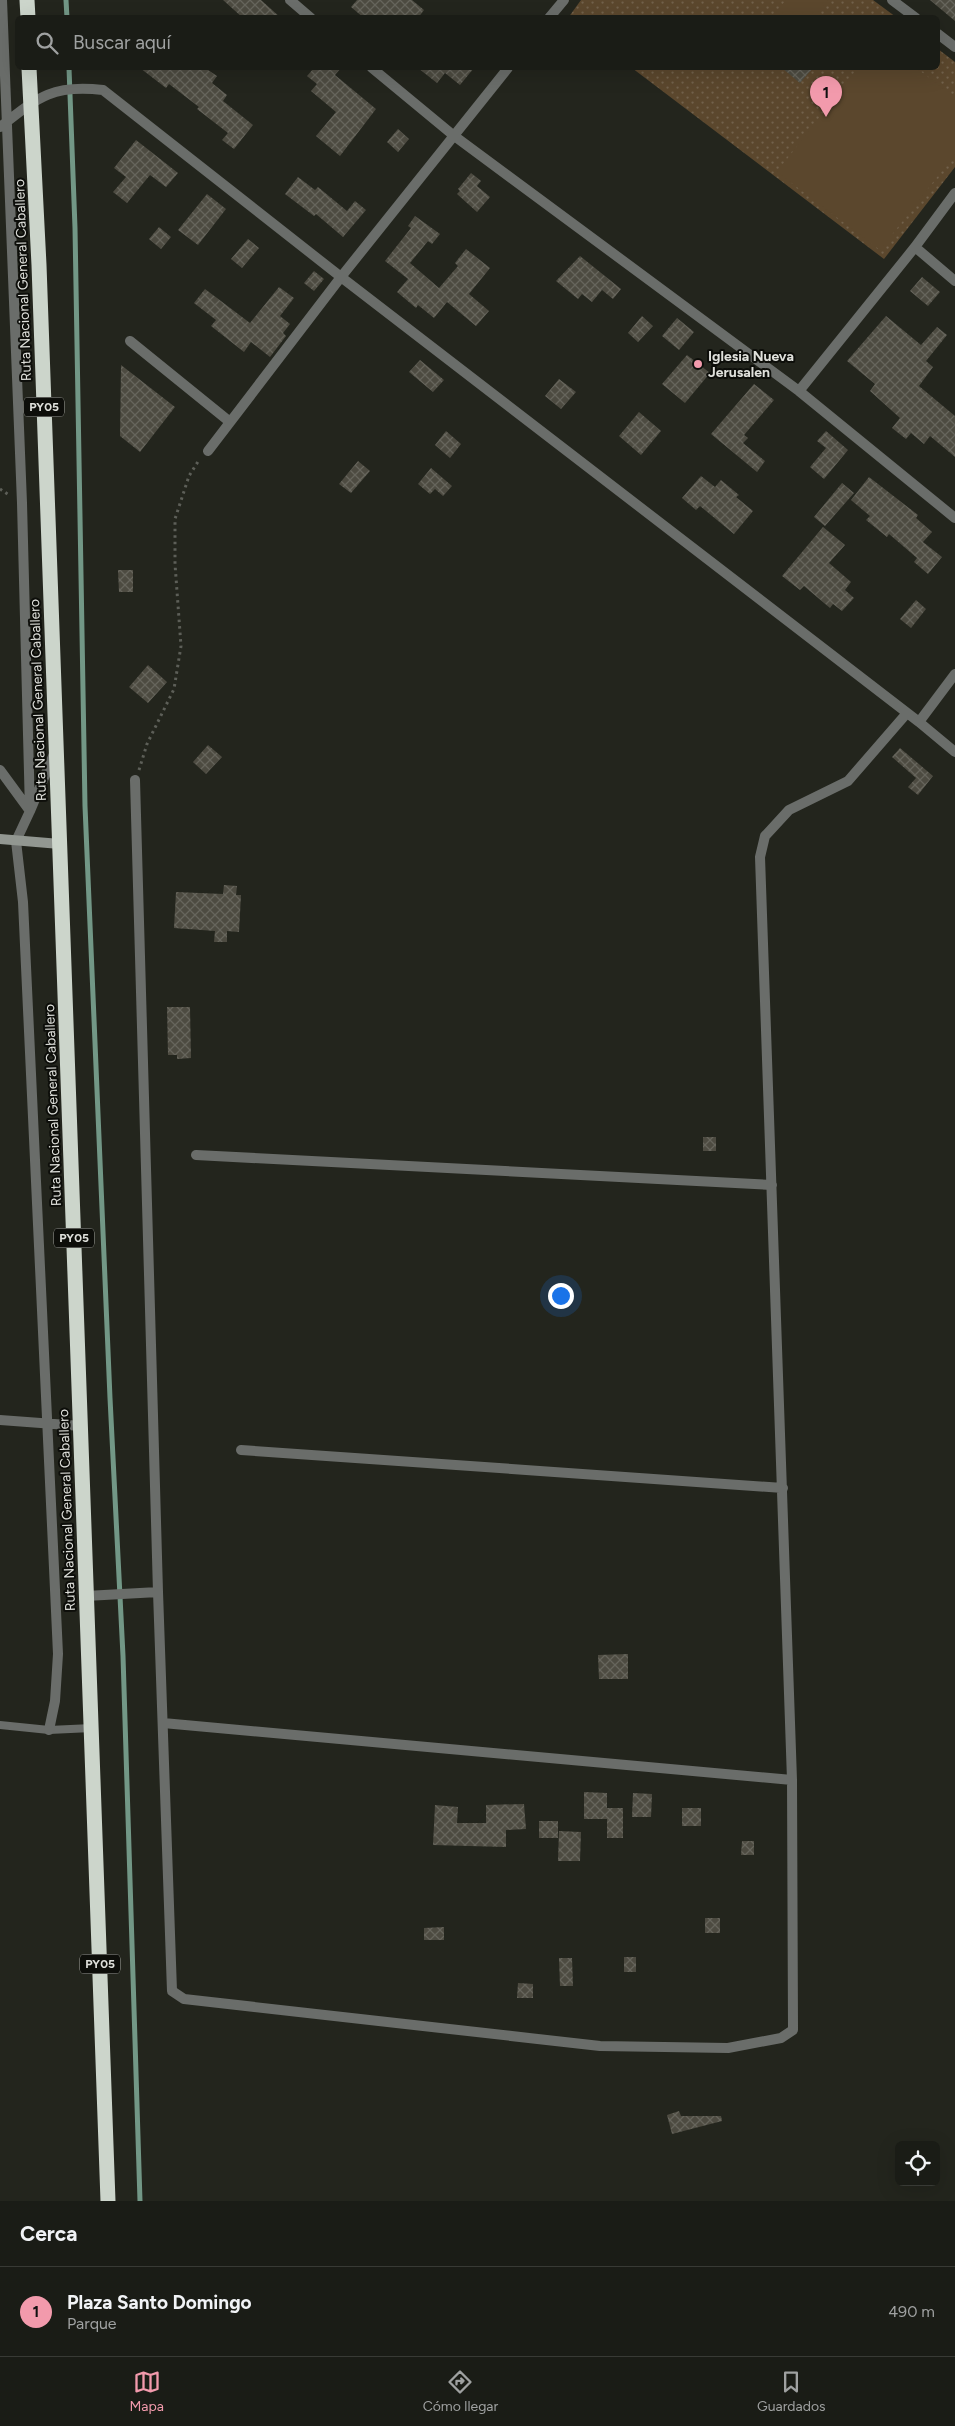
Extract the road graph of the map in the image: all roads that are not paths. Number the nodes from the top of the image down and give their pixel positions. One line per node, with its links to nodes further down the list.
1 (2, 0): 16 (street)
2 (27, 0): 6 (highway)
3 (290, 0): 7 (street)
4 (564, 0): 8 (street)
5 (892, 0): 9 (street)
6 (28, 15)
7 (308, 15)
8 (552, 15)
9 (912, 15)
10 (940, 36): 11 (street)
11 (955, 47)
12 (30, 70): 15 (highway, Ruta Nacional General Caballero / PY05)
13 (374, 70): 17 (street)
14 (506, 70): 17 (street)
15 (31, 103): 16 (street); 20 (street); 30 (highway, Ruta Nacional General Caballero / PY05)
16 (4, 123): 34 (street)
17 (453, 135): 20 (street); 23 (street)
18 (955, 193): 19 (street)
19 (914, 247): 21 (street); 23 (street)
20 (341, 277): 24 (street); 28 (street)
21 (955, 281)
22 (130, 341): 24 (street)
23 (799, 391): 26 (street)
24 (230, 422): 25 (street)
25 (208, 451)
26 (955, 518)
27 (955, 674): 29 (street)
28 (907, 713): 29 (street); 39 (street)
29 (919, 722): 31 (street)
30 (56, 748): 34 (street); 37 (highway, Ruta Nacional General Caballero / PY05)
31 (955, 752)
32 (0, 770): 34 (street)
33 (135, 780): 45 (street)
34 (30, 812): 36 (street)
35 (0, 840): 36 (street)
36 (16, 841): 37 (street); 41 (street)
37 (60, 844): 42 (highway, Ruta Nacional General Caballero / PY05)
38 (196, 1155): 39 (street)
39 (772, 1185): 44 (street)
40 (0, 1420): 41 (street)
41 (47, 1424): 42 (street); 50 (street)
42 (81, 1426): 46 (highway, Ruta Nacional General Caballero / PY05)
43 (241, 1450): 44 (street)
44 (783, 1488): 51 (street)
45 (158, 1592): 46 (street); 47 (street)
46 (86, 1596): 49 (highway, Ruta Nacional General Caballero / PY05)
47 (163, 1723): 51 (street); 51 (street)
48 (0, 1725): 50 (lane)
49 (92, 1728): 50 (lane); 52 (highway, Ruta Nacional General Caballero / PY05)
50 (49, 1730)
51 (792, 1780)
52 (108, 2201)

